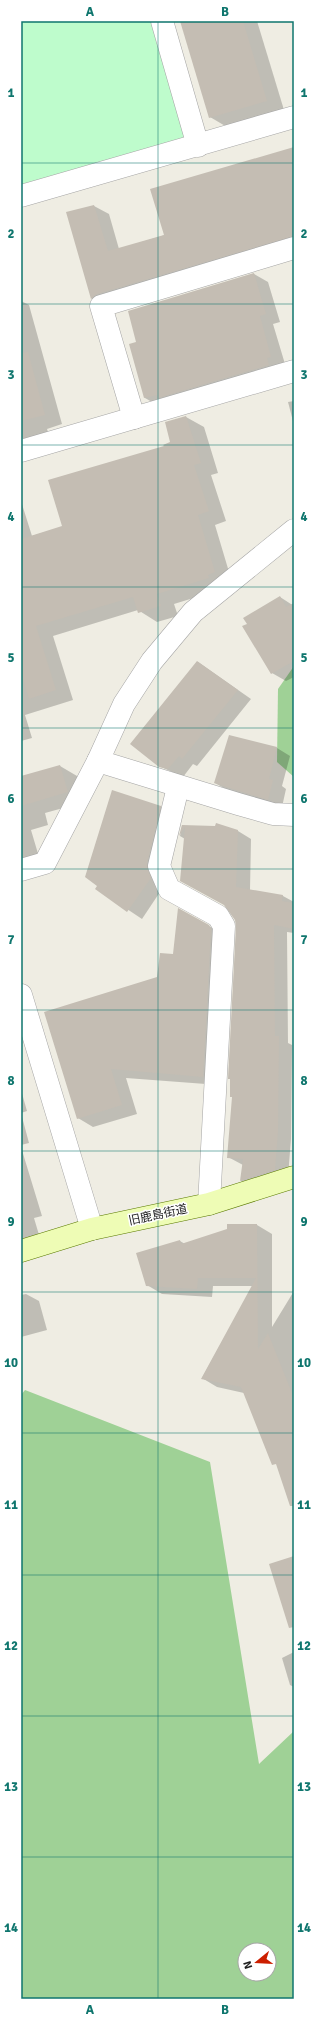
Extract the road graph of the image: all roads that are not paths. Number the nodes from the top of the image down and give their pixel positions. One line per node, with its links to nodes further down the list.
1 (162, 21): 3 (street)
2 (294, 117): 3 (street)
3 (198, 146): 4 (street)
4 (21, 196)
5 (294, 248): 7 (street)
6 (294, 371): 7 (street)
7 (134, 418): 8 (street)
8 (21, 451)
9 (294, 530): 10 (street)
10 (98, 761): 11 (street); 13 (street)
11 (178, 787): 12 (street); 16 (street)
12 (294, 815)
13 (21, 870)
14 (21, 995): 17 (street)
15 (294, 1178): 16 (street, 旧鹿島街道)
16 (209, 1204): 17 (street, 旧鹿島街道)
17 (92, 1229): 18 (street, 旧鹿島街道)
18 (21, 1251)

